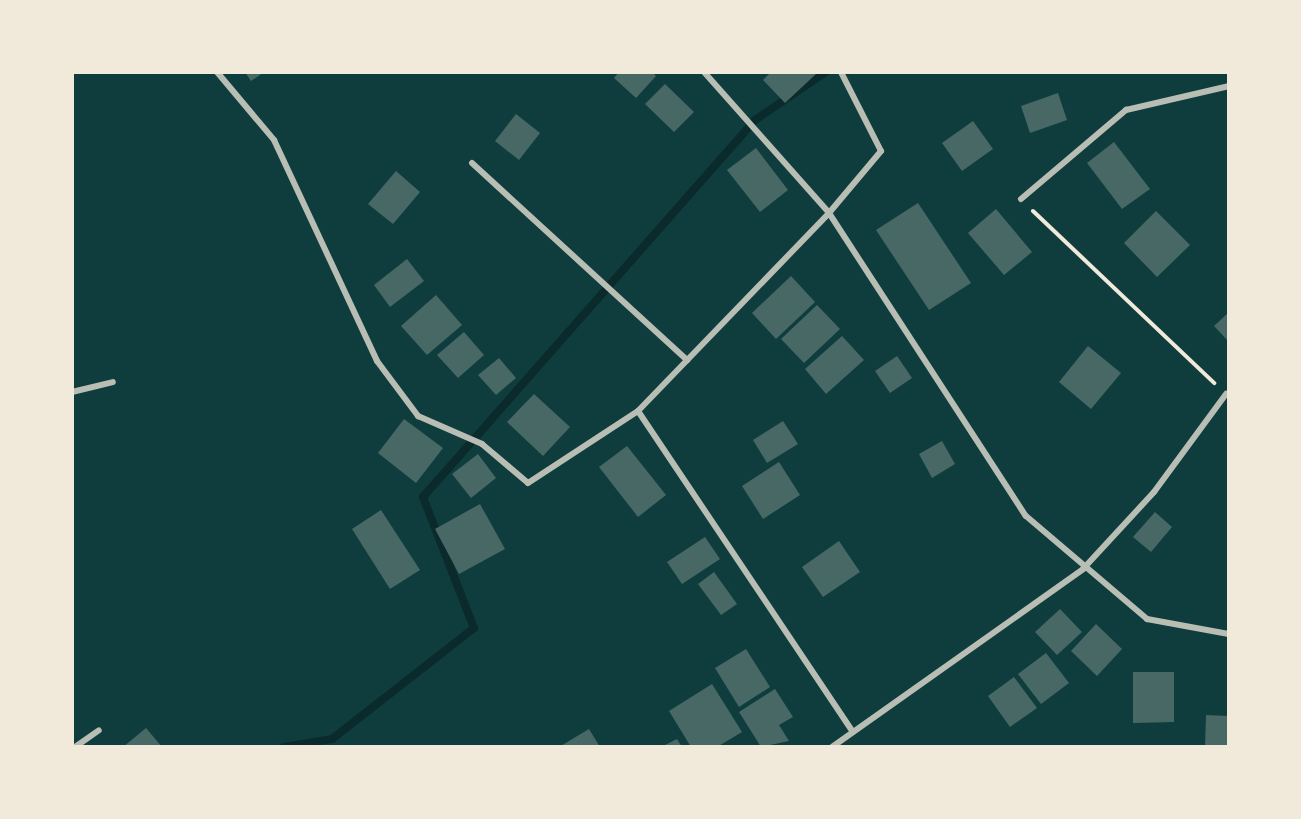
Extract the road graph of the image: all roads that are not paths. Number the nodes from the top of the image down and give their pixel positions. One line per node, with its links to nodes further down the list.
1 (217, 72): 12 (street)
2 (704, 72): 7 (street)
3 (841, 72): 7 (street)
4 (1229, 86): 6 (street)
5 (472, 163): 8 (street)
6 (1021, 199)
7 (829, 213): 8 (street); 13 (street)
8 (687, 360): 12 (street)
9 (113, 382): 10 (street)
10 (72, 392)
11 (1226, 394): 13 (street)
12 (638, 411): 16 (street)
13 (1083, 569): 14 (street); 16 (street)
14 (1229, 634)
15 (99, 730): 17 (street)
16 (853, 732): 18 (street)
17 (75, 747)
18 (832, 747)

